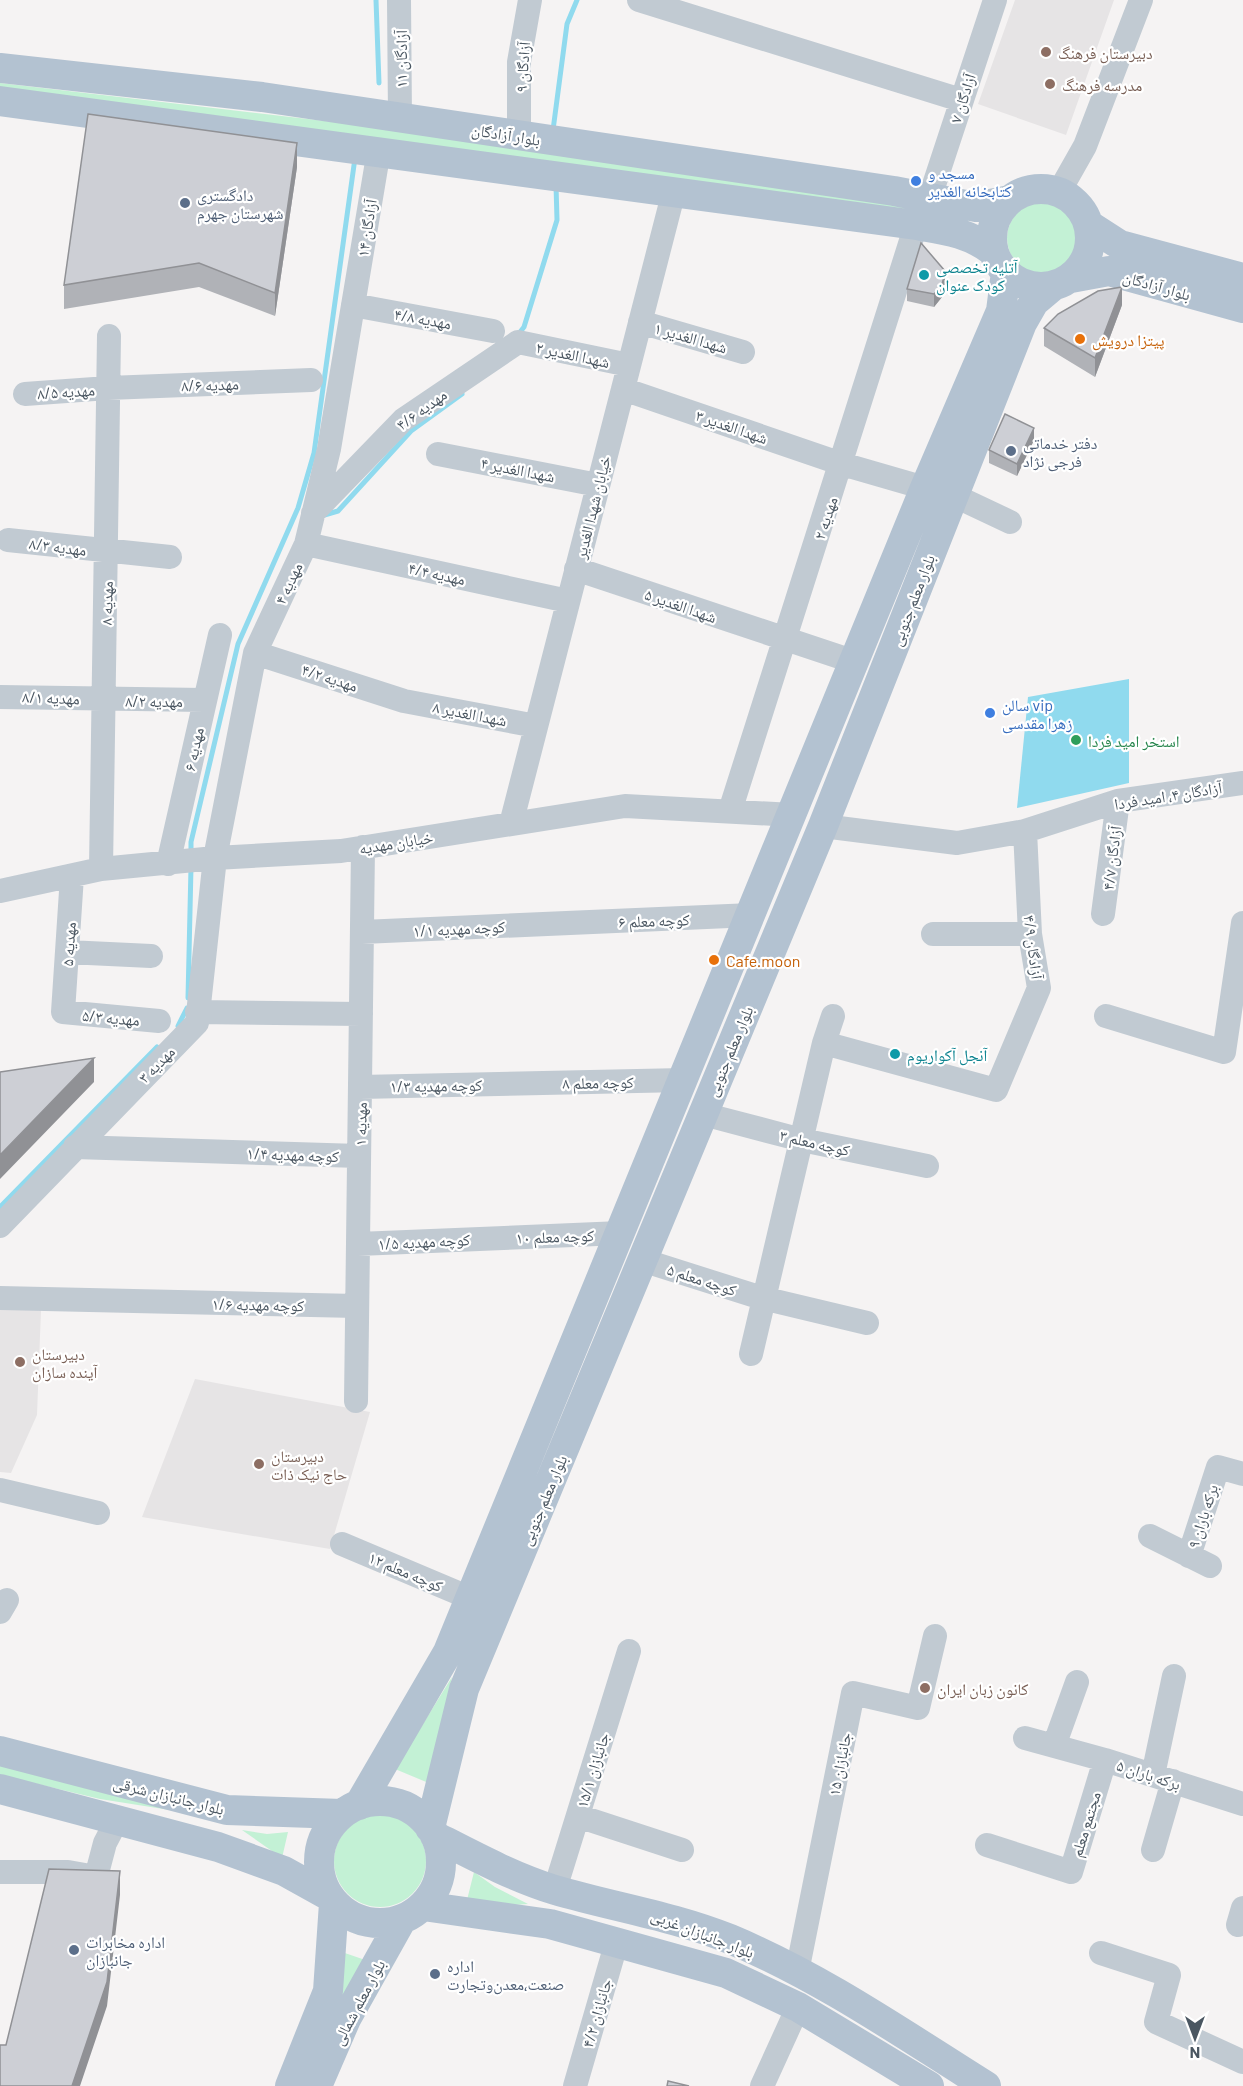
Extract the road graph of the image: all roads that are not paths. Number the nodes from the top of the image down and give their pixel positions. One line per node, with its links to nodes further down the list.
1 (399, 0): 9 (street, آزادگان ۱۱)
2 (530, 0): 10 (street, آزادگان ۹)
3 (639, 0): 7 (street)
4 (995, 0): 7 (street, آزادگان ۷)
5 (1141, 0): 13 (street)
6 (0, 68): 9 (main road, بلوار آزادگان)
7 (961, 100): 14 (street, آزادگان ۷)
8 (0, 101): 11 (main road, بلوار آزادگان)
9 (400, 118): 10 (main road, بلوار آزادگان)
10 (519, 135): 14 (main road, بلوار آزادگان)
11 (379, 150): 12 (main road, بلوار آزادگان); 21 (street, آزادگان ۱۴)
12 (674, 190): 16 (main road, بلوار آزادگان); 23 (street, خیابان شهدا الغدیر)
13 (1059, 192): 15 (main road); 17 (main road)
14 (930, 197): 15 (main road, بلوار آزادگان)
15 (1010, 200): 18 (main road)
16 (916, 225): 18 (main road, بلوار آزادگان); 34 (street, مهدیه ۲)
17 (1089, 225): 19 (main road, بلوار آزادگان); 20 (main road)
18 (1000, 262): 20 (main road); 36 (main road, بلوار معلم جنوبی)
19 (1243, 278)
20 (1062, 282): 22 (main road, بلوار آزادگان); 36 (main road, بلوار معلم جنوبی)
21 (353, 305): 24 (street, مهدیه ۴/۸); 37 (street, مهدیه ۴)
22 (1243, 309)
23 (640, 322): 27 (street, شهدا الغدیر ۱); 28 (street, خیابان شهدا الغدیر)
24 (493, 331)
25 (109, 336): 30 (street, مهدیه ۸)
26 (518, 342): 28 (street, شهدا الغدیر ۲); 37 (street, مهدیه ۴/۶)
27 (743, 352)
28 (629, 366): 31 (street, خیابان شهدا الغدیر)
29 (311, 380): 30 (street, مهدیه ۸/۶)
30 (108, 388): 32 (street, مهدیه ۸/۵); 41 (street, مهدیه ۸)
31 (623, 389): 34 (street, شهدا الغدیر ۳); 35 (street, خیابان شهدا الغدیر)
32 (24, 394)
33 (438, 454): 35 (street, شهدا الغدیر ۴)
34 (842, 464): 36 (street, شهدا الغدیر ۳); 48 (street, مهدیه ۲)
35 (598, 484): 43 (street, خیابان شهدا الغدیر)
36 (939, 491): 38 (street, شهدا الغدیر ۳); 45 (main road, بلوار معلم جنوبی); 46 (main road, بلوار معلم جنوبی)
37 (311, 515): 40 (street, مهدیه ۴)
38 (1010, 522)
39 (8, 540): 41 (street, مهدیه ۸/۳)
40 (306, 544): 44 (street, مهدیه ۴/۴); 49 (street, مهدیه ۴)
41 (107, 552): 42 (street, مهدیه ۸/۳); 52 (street, مهدیه ۸)
42 (170, 557)
43 (576, 569): 44 (street, خیابان شهدا الغدیر); 48 (street, شهدا الغدیر ۵)
44 (568, 602): 55 (street, خیابان شهدا الغدیر)
45 (879, 602): 46 (main road); 50 (main road, بلوار معلم جنوبی)
46 (907, 612): 61 (main road, بلوار معلم جنوبی)
47 (220, 635): 53 (street, مهدیه ۶)
48 (785, 640): 50 (street, شهدا الغدیر ۵); 58 (street, مهدیه ۲)
49 (255, 653): 54 (street, مهدیه ۴/۲); 64 (street, مهدیه ۴)
50 (855, 662): 59 (main road, بلوار معلم جنوبی)
51 (0, 697): 52 (street, مهدیه ۸/۱)
52 (104, 699): 53 (street, مهدیه ۸/۲); 66 (street, مهدیه ۸)
53 (204, 700): 65 (street, مهدیه ۶)
54 (404, 701): 55 (street, شهدا الغدیر ۸)
55 (536, 726): 60 (street, خیابان شهدا الغدیر)
56 (1243, 783): 57 (street, آزادگان ۴، امید فردا)
57 (1118, 801): 62 (street, آزادگان ۴، امید فردا); 69 (street, آزادگان ۴/۷)
58 (730, 811): 59 (street, خیابان مهدیه); 60 (street, خیابان مهدیه)
59 (793, 815): 70 (main road, بلوار معلم جنوبی)
60 (511, 824): 63 (street, خیابان مهدیه)
61 (823, 826): 62 (street, آزادگان ۴، امید فردا); 88 (main road, بلوار معلم جنوبی)
62 (1025, 831): 75 (street, آزادگان ۴/۹)
63 (363, 847): 64 (street, خیابان مهدیه); 73 (street, مهدیه ۱)
64 (215, 858): 65 (street, خیابان مهدیه); 79 (street, مهدیه ۳)
65 (168, 864): 66 (street, خیابان مهدیه)
66 (101, 869): 67 (street, خیابان مهدیه)
67 (72, 876): 68 (street, خیابان مهدیه); 76 (street, مهدیه ۵)
68 (0, 891)
69 (1103, 914)
70 (752, 915): 72 (street, کوچه معلم ۶); 85 (main road, بلوار معلم جنوبی)
71 (1243, 923): 82 (street)
72 (557, 924): 73 (street, کوچه مهدیه ۱/۱)
73 (362, 933): 80 (street, مهدیه ۱)
74 (933, 934): 75 (street)
75 (1030, 934): 84 (street, آزادگان ۴/۹)
76 (67, 952): 77 (street); 78 (street, مهدیه ۵)
77 (151, 956)
78 (63, 1012): 83 (street, مهدیه ۵/۳)
79 (197, 1012): 80 (street); 90 (street, مهدیه ۳)
80 (361, 1014): 87 (street, مهدیه ۱)
81 (833, 1016): 84 (street)
82 (1106, 1016)
83 (159, 1021)
84 (824, 1043): 89 (street)
85 (684, 1080): 86 (street, کوچه معلم ۸); 94 (main road, بلوار معلم جنوبی)
86 (512, 1084): 87 (street, کوچه مهدیه ۱/۳)
87 (360, 1087): 91 (street, مهدیه ۱)
88 (703, 1114): 89 (street, کوچه معلم ۳); 97 (main road, بلوار معلم جنوبی)
89 (802, 1140): 92 (street, کوچه معلم ۳); 99 (street)
90 (75, 1147): 91 (street, کوچه مهدیه ۱/۴); 93 (street, مهدیه ۳)
91 (359, 1156): 96 (street, مهدیه ۱)
92 (927, 1166)
93 (0, 1226)
94 (621, 1233): 95 (street, کوچه معلم ۱۰); 109 (main road, بلوار معلم جنوبی)
95 (489, 1238): 96 (street, کوچه مهدیه ۱/۵)
96 (358, 1244): 100 (street, مهدیه ۱)
97 (642, 1260): 99 (street, کوچه معلم ۵); 125 (main road, بلوار معلم جنوبی)
98 (0, 1298): 100 (street, کوچه مهدیه ۱/۶)
99 (762, 1298): 101 (street, کوچه معلم ۵); 102 (street)
100 (357, 1306): 103 (street, مهدیه ۱)
101 (867, 1323)
102 (751, 1354)
103 (356, 1401)
104 (1243, 1474): 107 (street, برکه باران ۹)
105 (0, 1490): 106 (street)
106 (98, 1513)
107 (1150, 1536)
108 (342, 1544): 109 (street, کوچه معلم ۱۲)
109 (471, 1598): 121 (main road, بلوار معلم جنوبی)
110 (935, 1636): 137 (street, جانبازان ۱۵)
111 (629, 1651): 123 (street, جانبازان ۱۵/۱)
112 (1174, 1676): 118 (street)
113 (1077, 1682): 115 (street)
114 (1025, 1738): 115 (street, برکه باران ۵)
115 (1054, 1746): 117 (street, برکه باران ۵)
116 (0, 1751): 122 (main road, بلوار جانبازان شرقی)
117 (1105, 1760): 118 (street, برکه باران ۵); 126 (street, مجتمع معلم)
118 (1163, 1778): 120 (street, برکه باران ۵); 129 (street)
119 (0, 1789): 124 (main road)
120 (1243, 1804)
121 (351, 1809): 122 (main road, بلوار جانبازان شرقی); 125 (main road); 132 (main road)
122 (227, 1810): 127 (main road)
123 (578, 1816): 128 (street); 131 (street, جانبازان ۱۵/۱)
124 (117, 1820): 127 (main road); 130 (street)
125 (432, 1832): 131 (main road, بلوار جانبازان غربی); 133 (main road)
126 (987, 1845)
127 (218, 1847): 132 (main road)
128 (682, 1850)
129 (1154, 1850)
130 (0, 1872)
131 (555, 1889): 134 (main road); 137 (main road, بلوار جانبازان غربی)
132 (331, 1899): 133 (main road); 141 (main road, بلوار معلم شمالی)
133 (412, 1912): 134 (main road, بلوار جانبازان غربی); 140 (main road, بلوار معلم شمالی)
134 (550, 1924): 135 (main road, بلوار جانبازان غربی)
135 (617, 1941): 138 (main road, بلوار جانبازان غربی); 142 (street, جانبازان ۴/۲)
136 (1101, 1953): 139 (street)
137 (797, 1972): 145 (main road, بلوار جانبازان غربی)
138 (798, 2007): 143 (street); 144 (main road, بلوار جانبازان غربی)
139 (1243, 2062)
140 (320, 2083)
141 (290, 2086)
142 (575, 2086)
143 (762, 2086)
144 (929, 2086)
145 (986, 2086)

